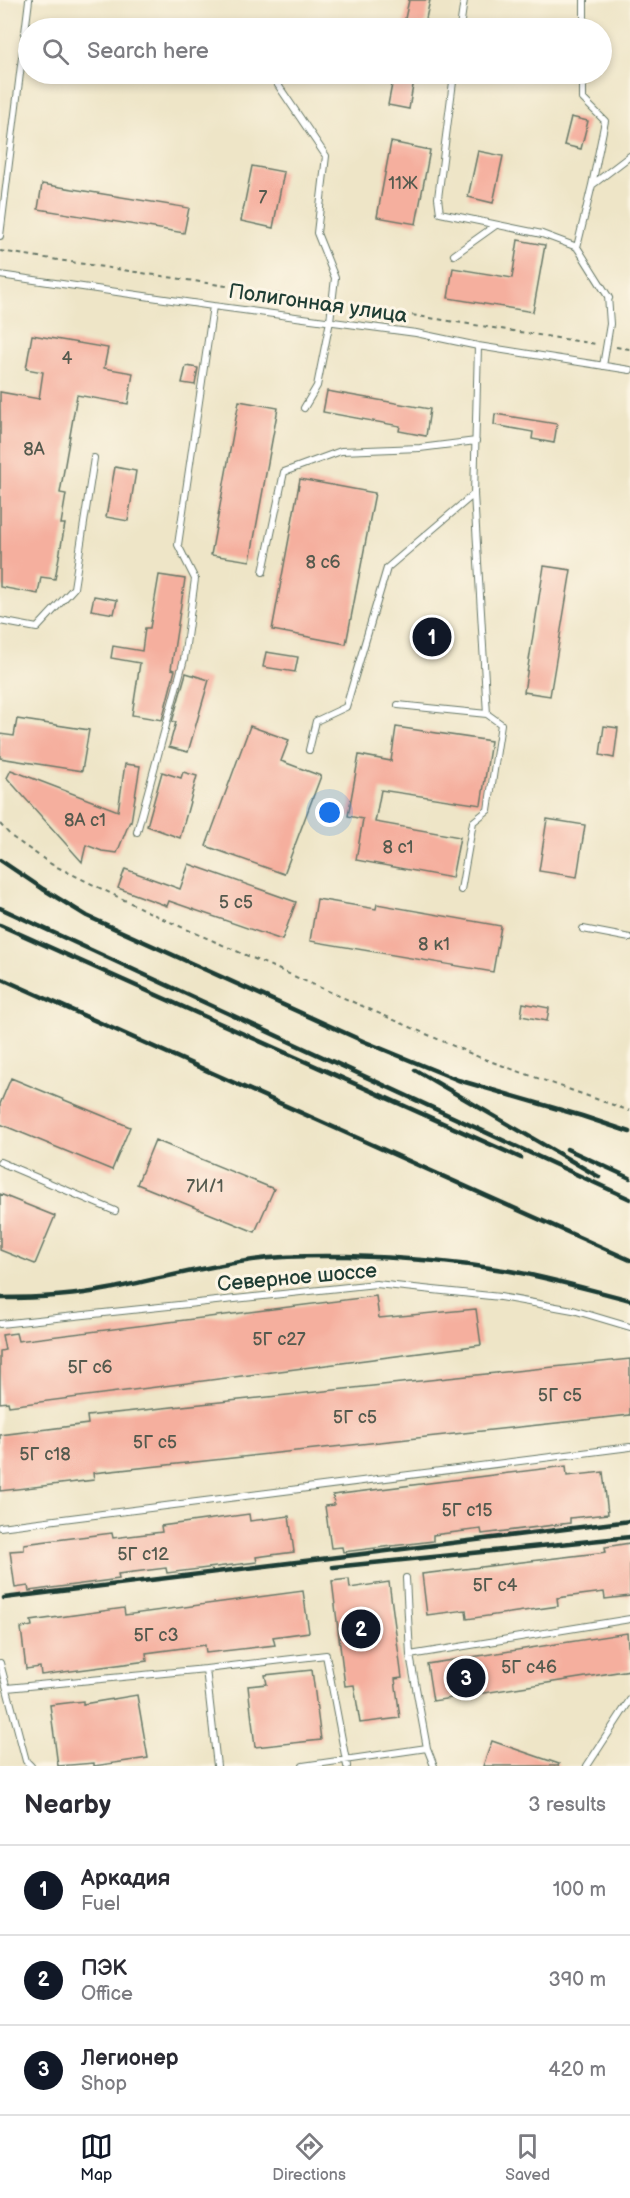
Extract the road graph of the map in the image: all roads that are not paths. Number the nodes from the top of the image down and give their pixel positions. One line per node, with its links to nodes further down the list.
1 (29, 0): 4 (lane)
2 (464, 0): 5 (lane)
3 (584, 0): 6 (lane)
4 (27, 18)
5 (461, 18)
6 (584, 18)
7 (19, 84): 14 (lane)
8 (453, 84): 13 (lane)
9 (583, 84): 12 (lane)
10 (278, 85): 19 (lane)
11 (630, 156): 12 (lane)
12 (592, 185): 15 (lane)
13 (496, 225): 15 (lane); 16 (lane)
14 (0, 236)
15 (577, 247): 21 (lane)
16 (454, 255)
17 (0, 274): 18 (lane, Полигонная улица)
18 (213, 306): 19 (lane, Полигонная улица); 32 (lane)
19 (330, 321): 20 (lane, Полигонная улица); 23 (lane)
20 (478, 346): 21 (lane, Полигонная улица); 24 (lane)
21 (603, 366): 22 (lane, Полигонная улица)
22 (630, 370)
23 (304, 408)
24 (476, 441): 26 (lane); 27 (lane)
25 (94, 458): 28 (lane)
26 (474, 494): 30 (lane); 31 (lane)
27 (263, 572)
28 (0, 621)
29 (398, 705): 30 (lane)
30 (487, 714): 33 (lane)
31 (309, 750)
32 (137, 832)
33 (461, 890)
34 (583, 929): 35 (lane)
35 (630, 939)
36 (0, 1162): 37 (lane)
37 (115, 1210)
38 (0, 1324): 39 (lane, Северное шоссе)
39 (630, 1327)
40 (630, 1447): 41 (lane)
41 (0, 1527)
42 (406, 1578): 44 (lane)
43 (630, 1619): 44 (lane)
44 (410, 1656): 49 (lane)
45 (0, 1663): 47 (lane)
46 (206, 1669): 47 (lane); 50 (lane); 52 (lane)
47 (7, 1688): 51 (lane)
48 (630, 1700): 55 (lane)
49 (427, 1748): 50 (lane); 54 (lane)
50 (347, 1763): 53 (lane)
51 (31, 1766)
52 (218, 1766)
53 (303, 1766)
54 (434, 1766)
55 (587, 1766)

